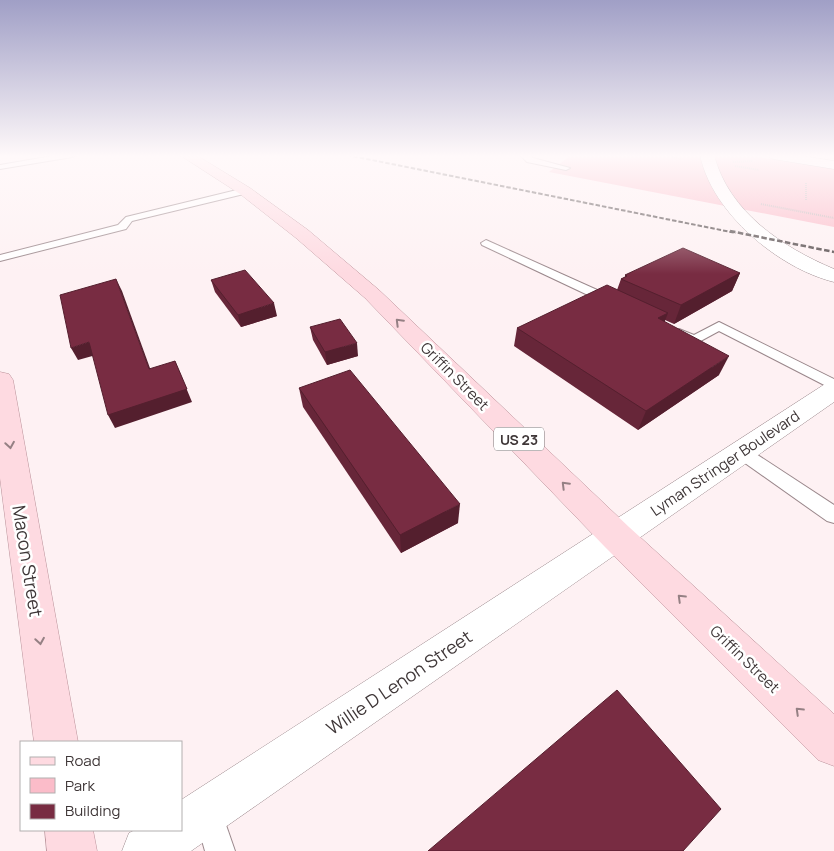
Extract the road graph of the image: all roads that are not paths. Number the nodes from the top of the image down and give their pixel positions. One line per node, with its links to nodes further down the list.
1 (230, 195): 5 (lane)
2 (251, 195): 14 (main road, Griffin Street / US 23, one-way to 2)
3 (725, 195): 6 (street)
4 (486, 243): 7 (lane)
5 (0, 258)
6 (834, 276)
7 (626, 308)
8 (669, 328): 10 (lane)
9 (0, 380): 15 (main road, Macon Street, one-way to 15)
10 (834, 385)
11 (834, 390): 12 (street, Lyman Stringer Boulevard)
12 (741, 452): 13 (lane); 14 (street, Lyman Stringer Boulevard)
13 (834, 515)
14 (617, 537): 16 (main road, Griffin Street / US 23, one-way to 14); 17 (street, Willie D Lenon Street)
15 (56, 741)
16 (834, 744)
17 (189, 823): 22 (lane)
18 (69, 831): 20 (main road)
19 (177, 831): 21 (street, Willie D Lenon Street)
20 (72, 851)
21 (147, 851)
22 (220, 851)

